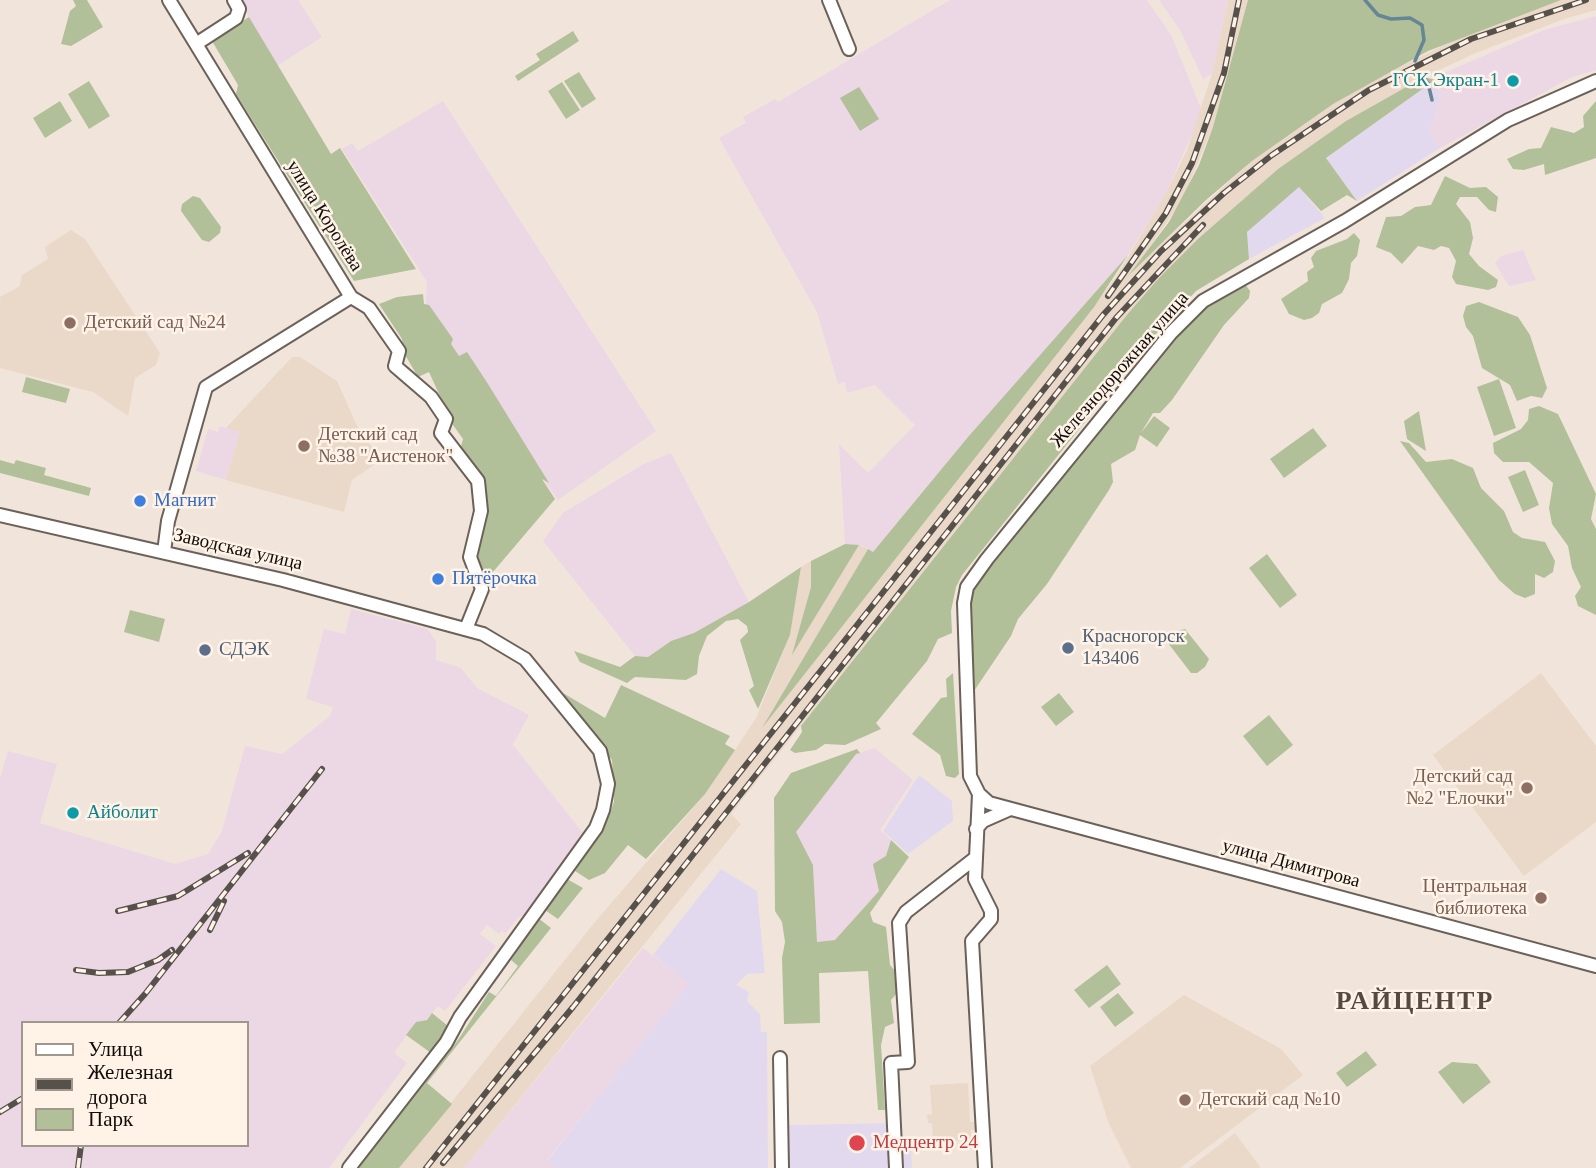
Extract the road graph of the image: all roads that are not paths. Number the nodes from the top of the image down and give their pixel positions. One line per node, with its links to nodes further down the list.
1 (169, 0): 4 (street, улица Королёва)
2 (234, 0): 4 (street)
3 (829, 0): 5 (street)
4 (197, 44): 7 (street, улица Королёва)
5 (849, 49)
6 (1596, 81): 11 (street, Железнодорожная улица)
7 (351, 296): 9 (street); 10 (street, улица Королёва)
8 (0, 515): 9 (street, Заводская улица)
9 (164, 552): 10 (street, Заводская улица)
10 (466, 629): 17 (street, Заводская улица)
11 (979, 794): 12 (street, улица Димитрова); 13 (street)
12 (1010, 809): 13 (street); 15 (street, улица Димитрова)
13 (976, 829): 14 (street)
14 (974, 859): 19 (street); 20 (street)
15 (1596, 966)
16 (780, 1058): 18 (street)
17 (349, 1168)
18 (782, 1168)
19 (896, 1168)
20 (985, 1168)

